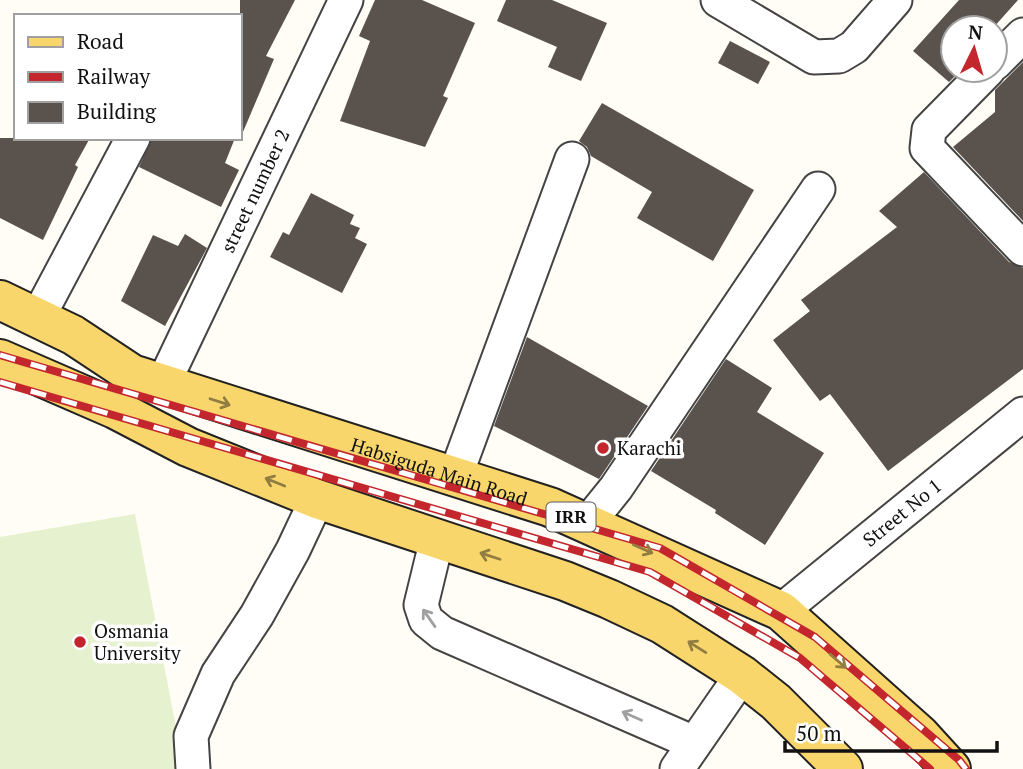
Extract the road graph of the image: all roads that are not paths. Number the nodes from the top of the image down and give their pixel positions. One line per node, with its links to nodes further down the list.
1 (346, 0): 13 (street, street number 2)
2 (718, 0): 3 (street)
3 (895, 0)
4 (1023, 35): 5 (street)
5 (1009, 49)
6 (974, 84): 10 (street)
7 (132, 140): 12 (street)
8 (572, 159): 15 (street)
9 (818, 190): 17 (street)
10 (1023, 249)
11 (0, 300): 12 (main road)
12 (13, 350): 13 (main road, IRR); 16 (main road, one-way to 12)
13 (148, 379): 15 (main road, Habsiguda Main Road / IRR, one-way to 15)
14 (1023, 414): 19 (street, Street No 1)
15 (456, 477): 17 (main road, Habsiguda Main Road / IRR)
16 (317, 499): 18 (main road); 22 (street)
17 (587, 524): 19 (main road, Habsiguda Main Road / IRR, one-way to 19)
18 (438, 539): 20 (main road, one-way to 18); 21 (street, one-way to 18)
19 (781, 611): 24 (main road, Habsiguda Main Road / IRR, one-way to 24)
20 (741, 674): 21 (street); 23 (main road)
21 (686, 756)
22 (193, 769)
23 (843, 769)
24 (951, 769)

